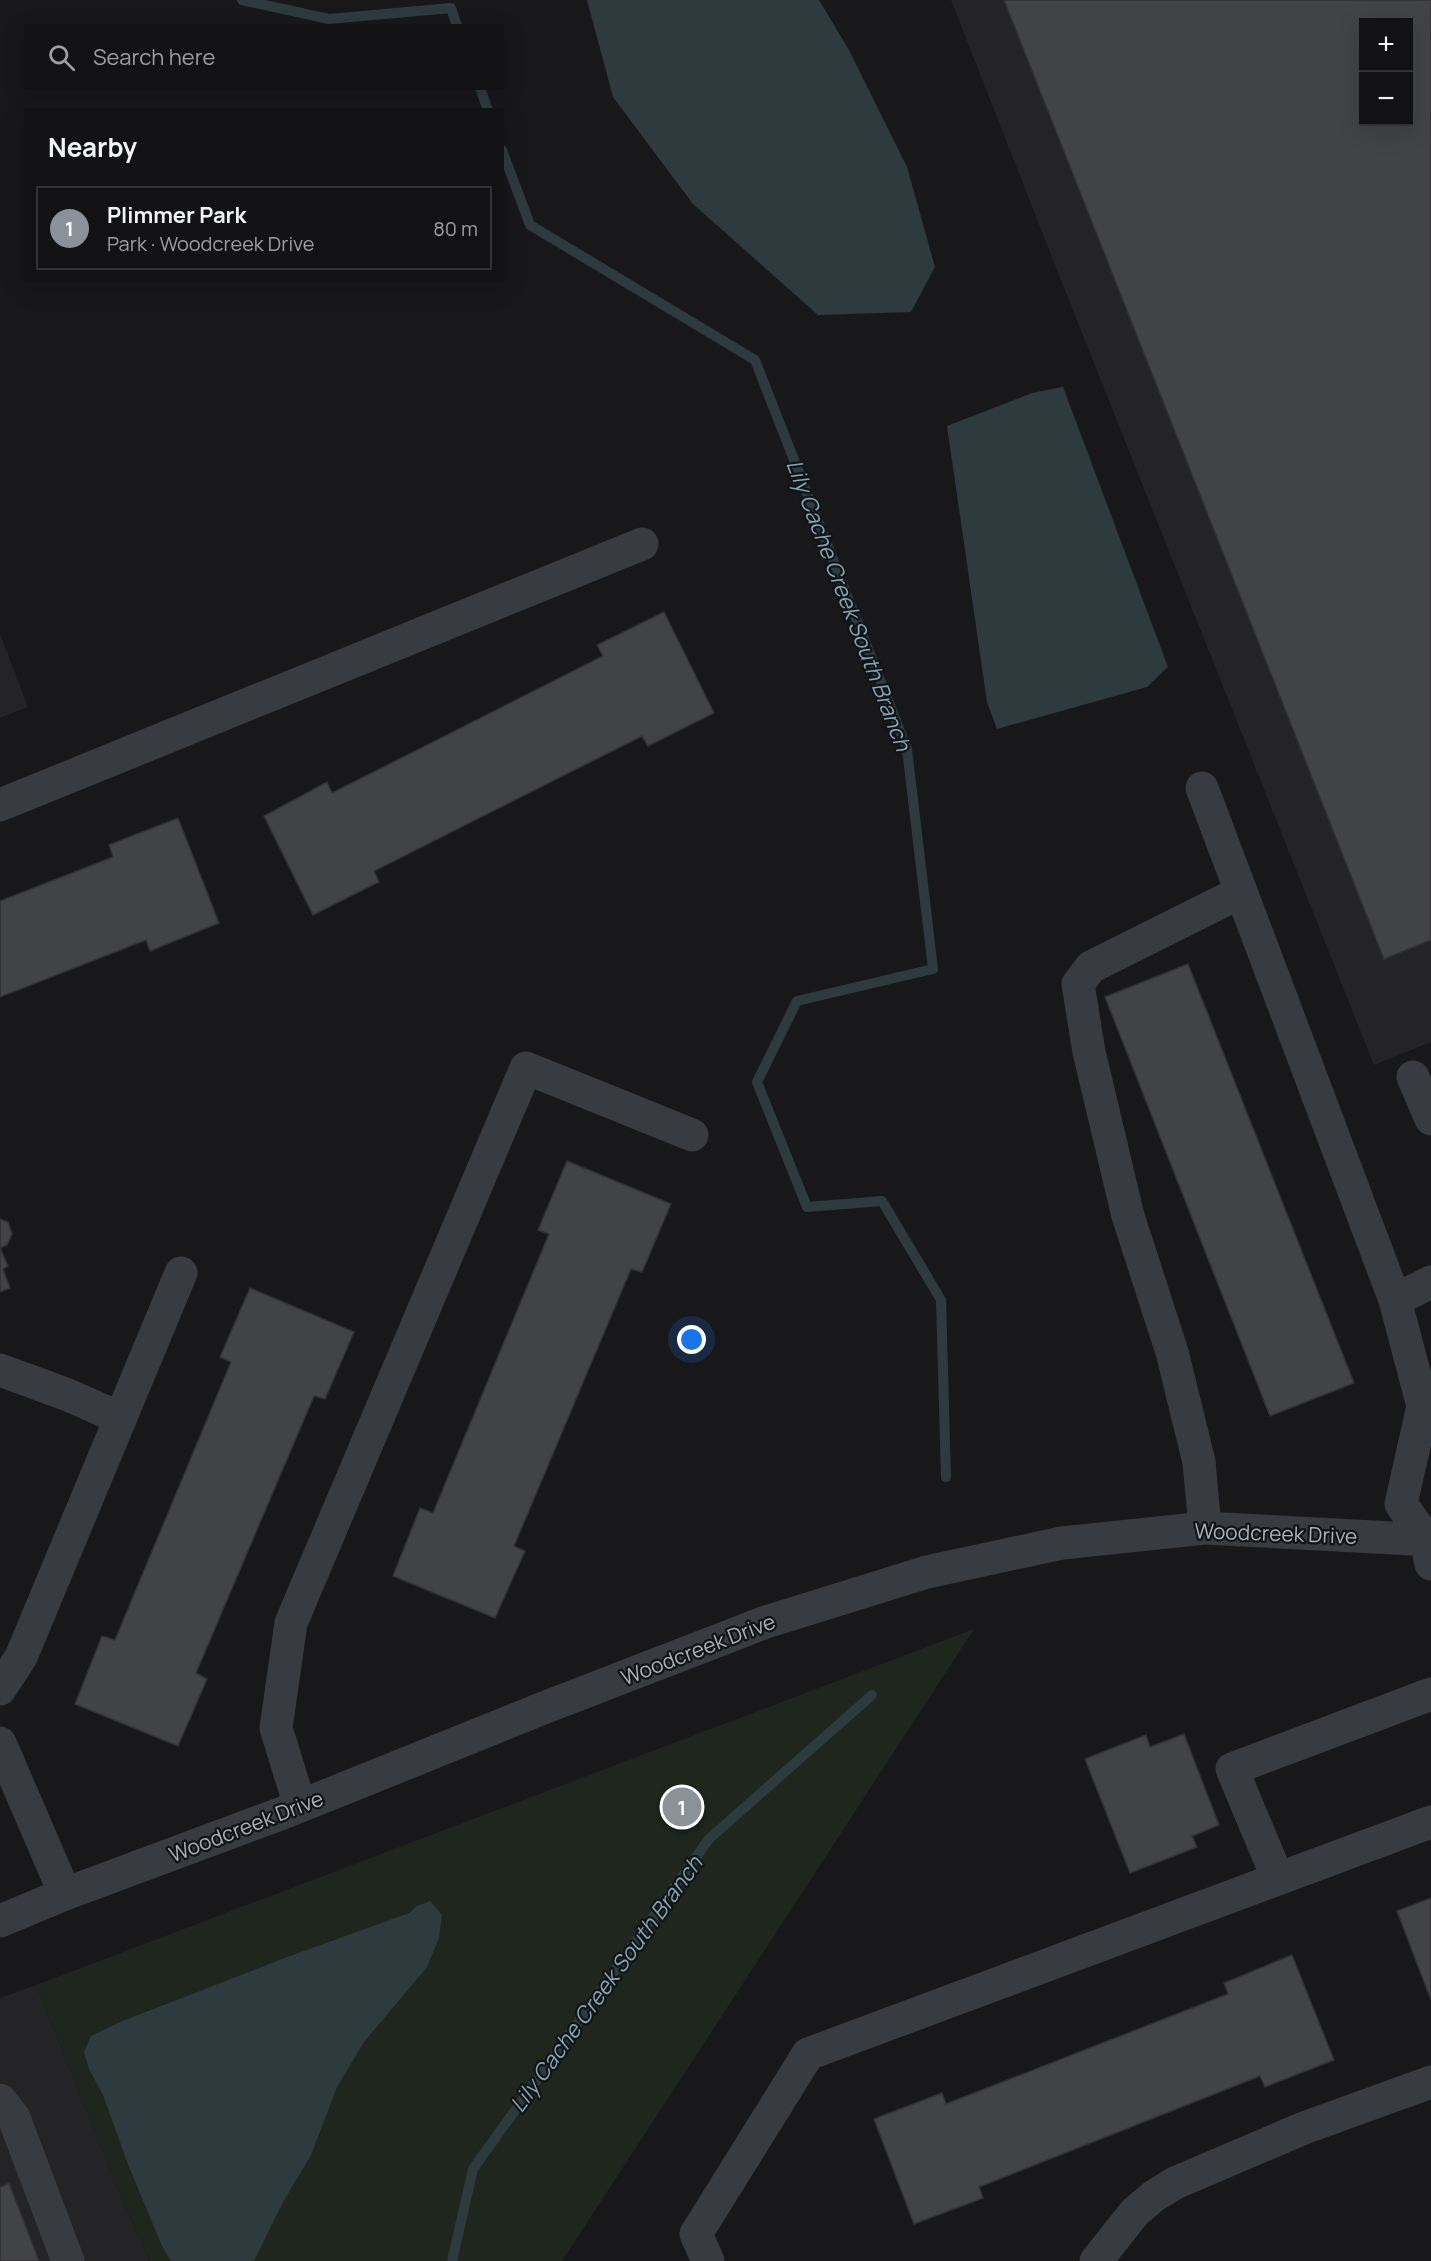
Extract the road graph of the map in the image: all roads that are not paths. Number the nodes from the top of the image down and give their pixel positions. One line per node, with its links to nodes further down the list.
1 (642, 544): 3 (street)
2 (1202, 788): 4 (street)
3 (0, 805)
4 (1241, 892): 10 (street); 13 (street)
5 (1413, 1077): 6 (street)
6 (1431, 1119)
7 (693, 1134): 18 (street)
8 (181, 1273): 12 (street)
9 (1431, 1282): 10 (street)
10 (1395, 1300): 14 (street)
11 (0, 1370): 12 (street)
12 (120, 1418): 15 (street)
13 (1205, 1528): 14 (street, Woodcreek Drive); 18 (street, Woodcreek Drive)
14 (1429, 1548)
15 (0, 1689)
16 (1431, 1695): 20 (street)
17 (0, 1743): 21 (street)
18 (300, 1806): 21 (street, Woodcreek Drive)
19 (1431, 1821): 20 (street)
20 (1278, 1879): 26 (street)
21 (65, 1894): 22 (street, Woodcreek Drive)
22 (0, 1921)
23 (1431, 2082): 27 (street)
24 (0, 2100): 25 (street)
25 (69, 2261)
26 (708, 2261)
27 (1096, 2261)

